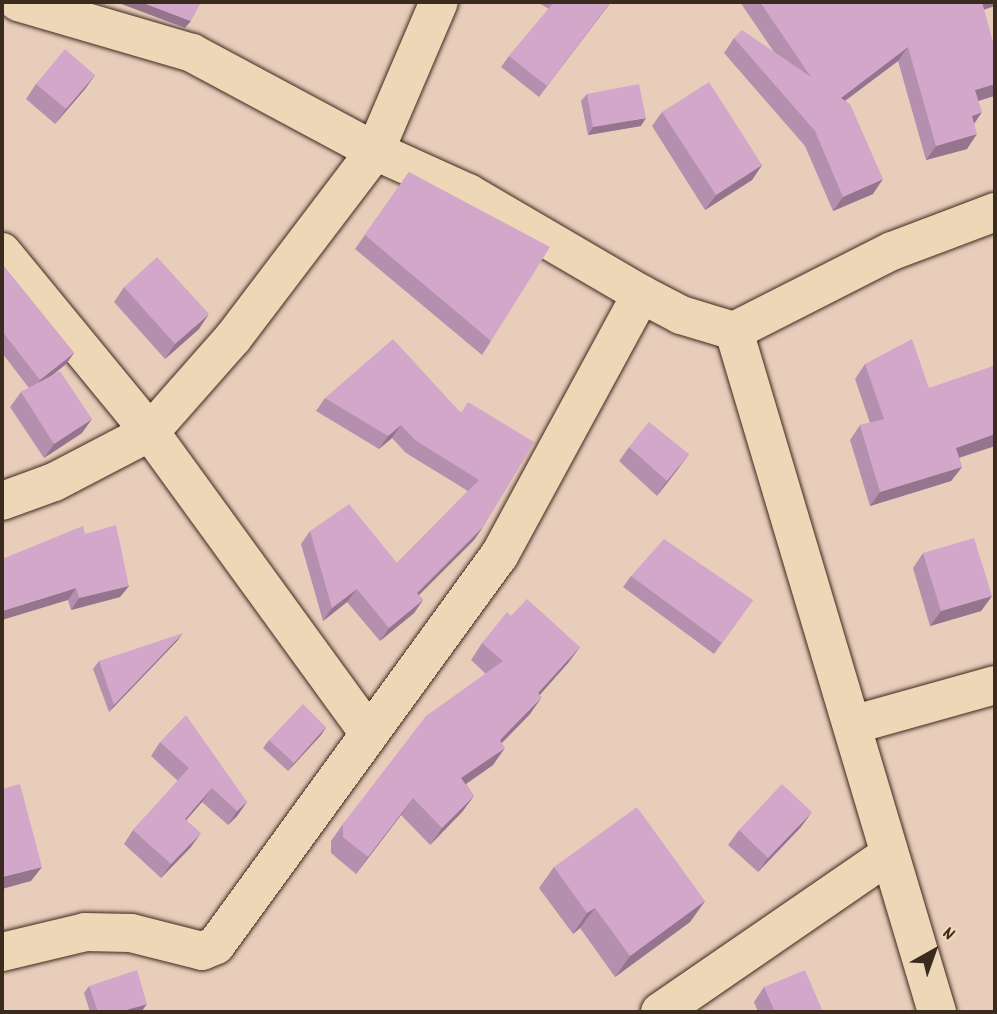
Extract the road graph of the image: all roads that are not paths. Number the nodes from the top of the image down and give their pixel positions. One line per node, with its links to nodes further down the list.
1 (18, 2): 3 (street)
2 (439, 2): 3 (street)
3 (375, 150): 6 (street); 8 (street)
4 (995, 212): 7 (street)
5 (2, 252): 8 (street)
6 (641, 294): 7 (street); 12 (street)
7 (734, 331): 11 (street)
8 (150, 432): 9 (street); 12 (street)
9 (2, 501)
10 (995, 685): 11 (street)
11 (852, 725): 13 (street)
12 (369, 733): 14 (street)
13 (887, 856): 15 (street); 16 (street)
14 (2, 952)
15 (660, 1012)
16 (937, 1012)

